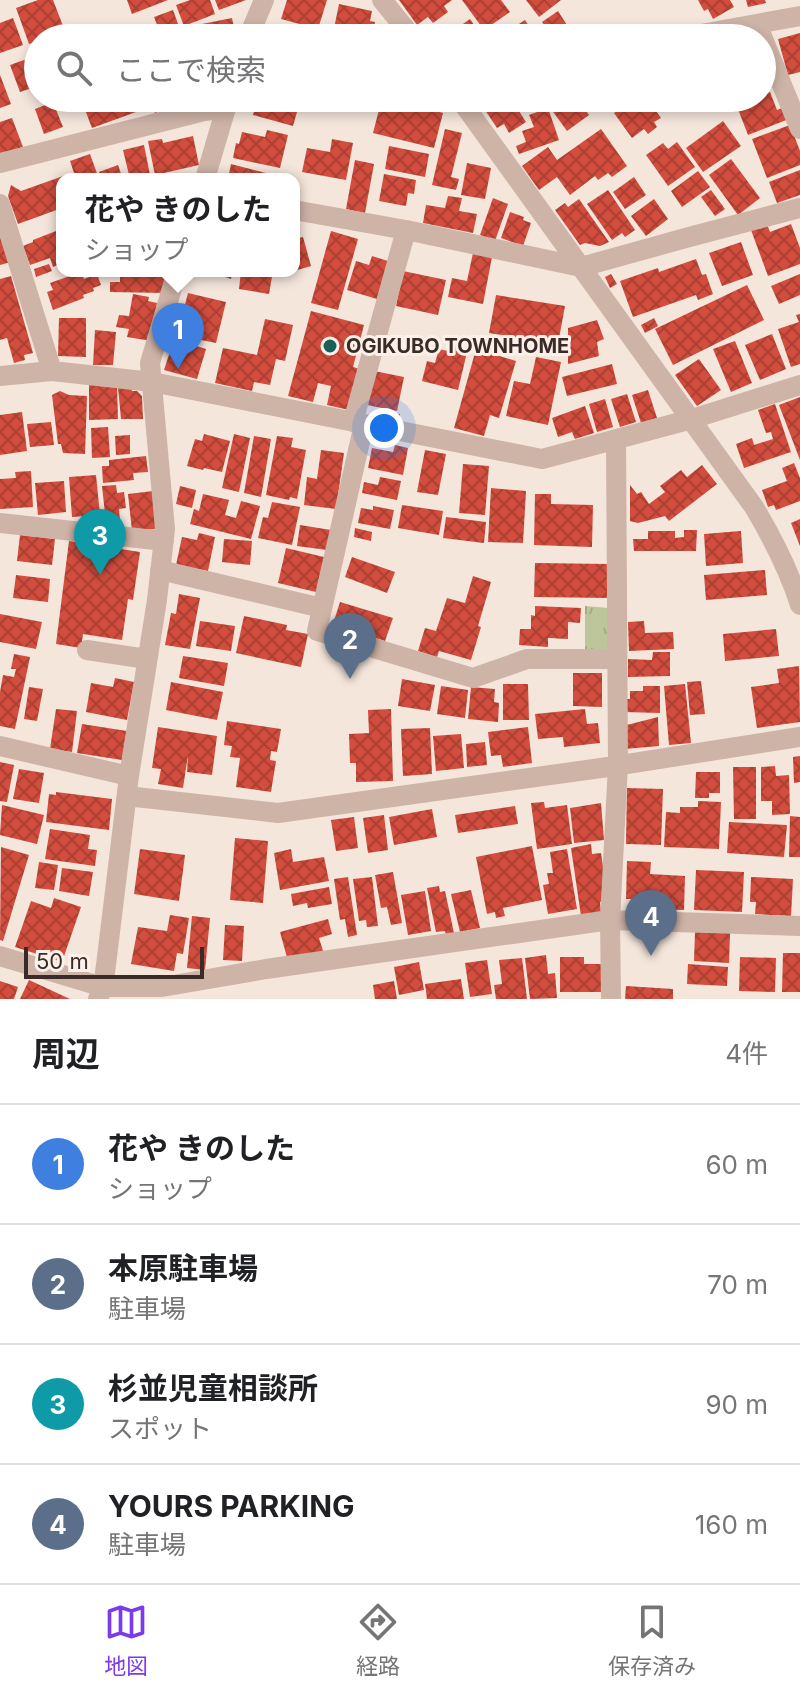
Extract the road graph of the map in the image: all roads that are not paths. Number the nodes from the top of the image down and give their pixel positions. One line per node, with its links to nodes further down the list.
1 (264, 0): 4 (street)
2 (382, 0): 5 (street)
3 (800, 16): 6 (street)
4 (254, 24)
5 (402, 24)
6 (757, 24)
7 (776, 70): 11 (street)
8 (200, 112): 12 (street)
9 (225, 112): 13 (street)
10 (469, 112): 18 (street)
11 (800, 129)
12 (0, 163)
13 (207, 173)
14 (0, 204): 20 (street)
15 (800, 208): 18 (street)
16 (300, 211): 17 (street)
17 (406, 230): 18 (street); 25 (street)
18 (581, 267): 24 (street)
19 (175, 277): 22 (street)
20 (52, 371): 21 (street); 22 (street)
21 (0, 376)
22 (152, 382): 25 (street); 28 (street)
23 (800, 385): 24 (street)
24 (692, 419): 26 (street); 30 (street)
25 (358, 423): 26 (street); 32 (street)
26 (616, 439): 35 (street)
27 (0, 523): 28 (street)
28 (164, 541): 29 (street)
29 (160, 570): 32 (street); 34 (street)
30 (796, 578): 31 (street)
31 (800, 605)
32 (322, 608): 35 (street)
33 (87, 650): 34 (street)
34 (147, 659): 39 (street)
35 (617, 659): 38 (street)
36 (800, 737): 38 (street)
37 (0, 746): 39 (street)
38 (618, 765): 39 (street); 40 (street)
39 (128, 786): 43 (street)
40 (610, 920): 41 (street); 43 (street); 44 (street)
41 (800, 926)
42 (0, 956): 43 (street)
43 (100, 993)
44 (611, 999)

